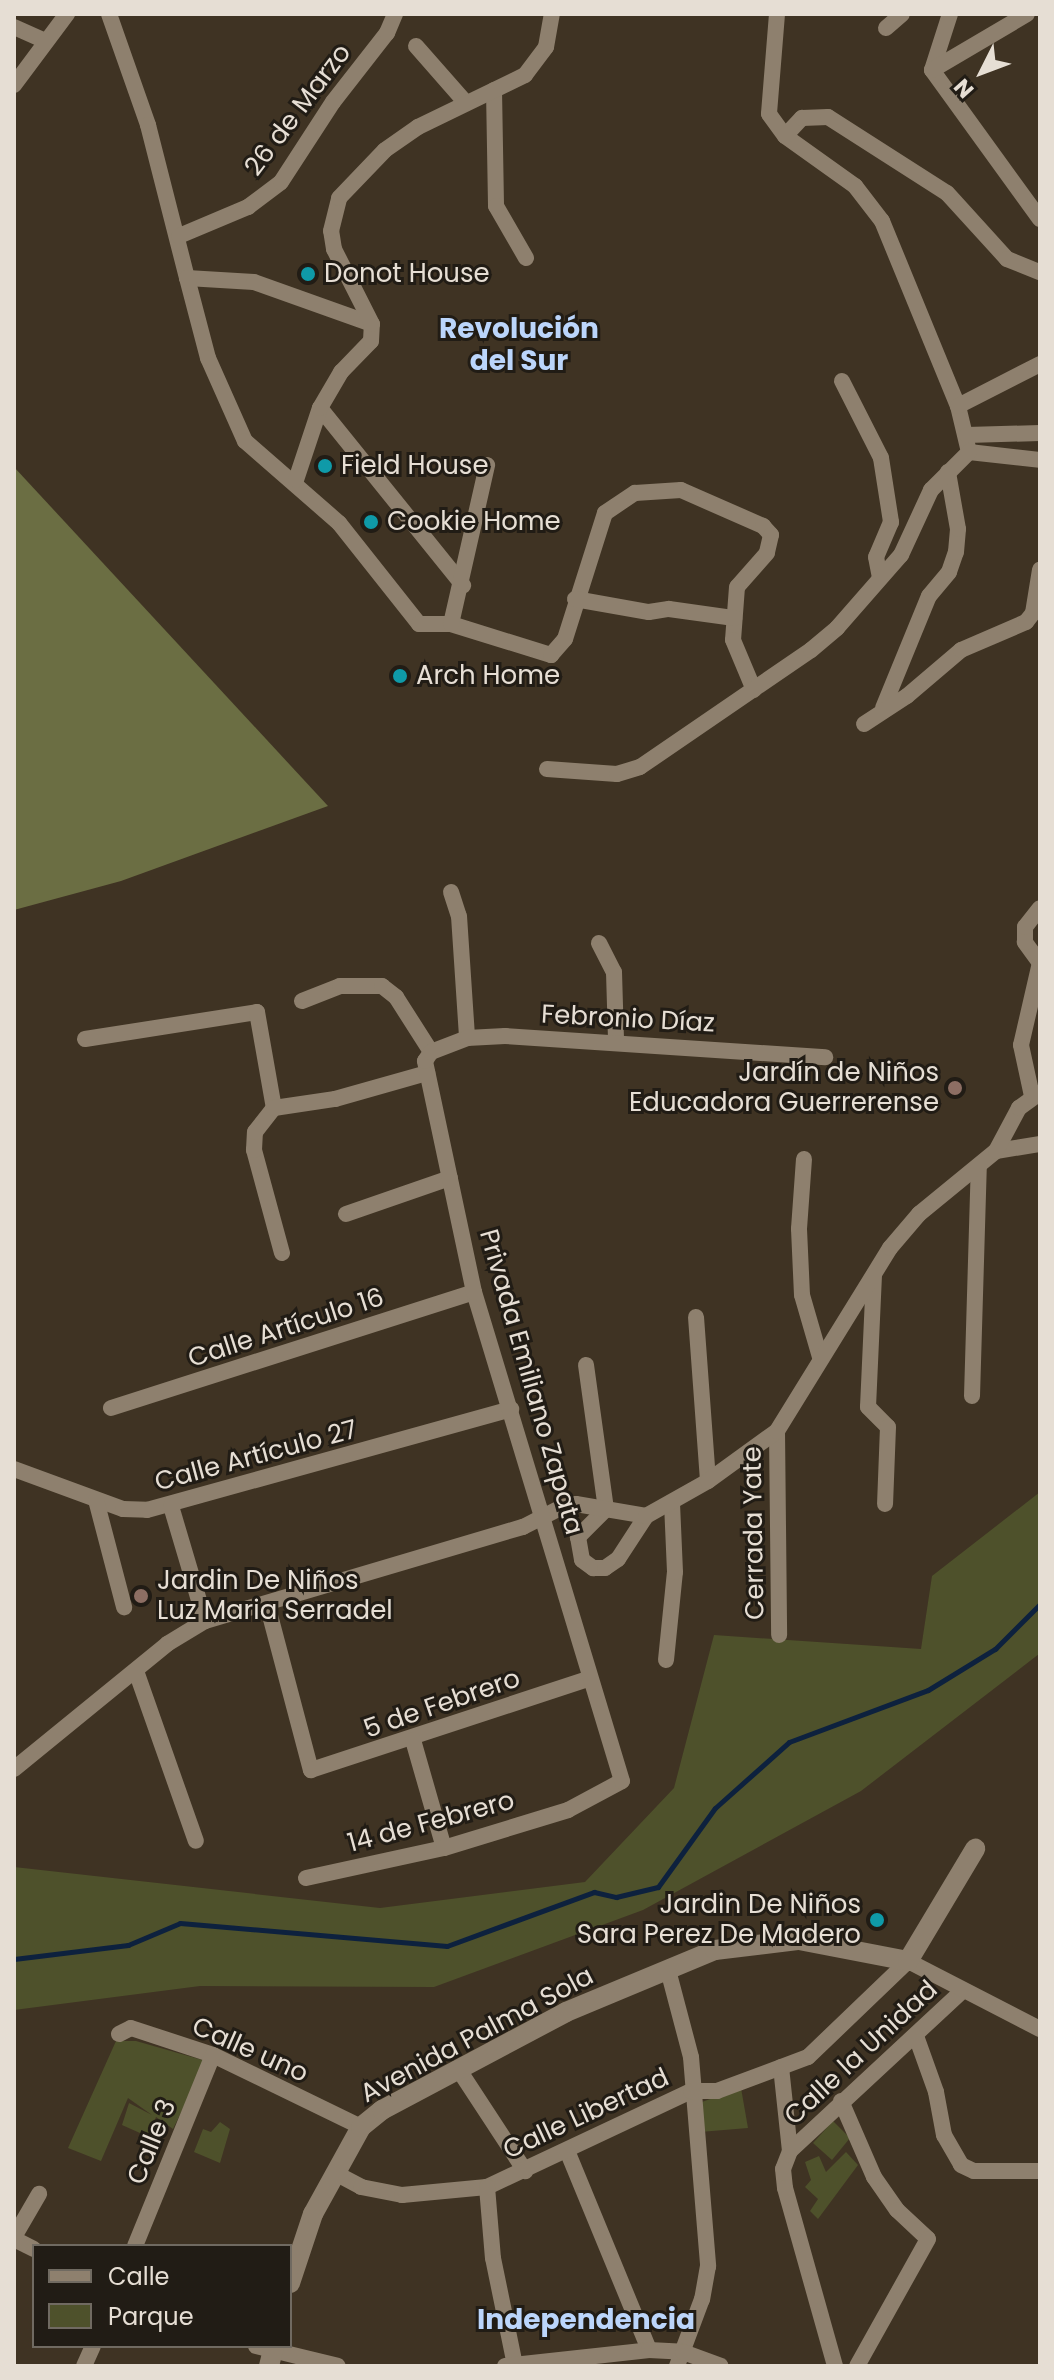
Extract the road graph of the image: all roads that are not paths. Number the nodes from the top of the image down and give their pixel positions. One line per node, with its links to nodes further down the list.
1 (67, 14): 11 (street)
2 (109, 14): 19 (street)
3 (395, 14): 19 (street, 26 de Marzo)
4 (777, 14): 17 (street)
5 (902, 14): 10 (street)
6 (950, 14): 13 (street)
7 (1027, 14): 13 (street)
8 (546, 18): 15 (street)
9 (14, 27): 11 (street)
10 (886, 28)
11 (46, 41): 14 (street)
12 (416, 46): 16 (street)
13 (932, 70): 18 (street)
14 (16, 77)
15 (494, 90): 16 (street); 20 (street)
16 (466, 103): 23 (street)
17 (785, 136): 21 (street); 26 (street)
18 (1040, 219)
19 (179, 236): 22 (street)
20 (526, 258)
21 (1038, 273)
22 (187, 278): 23 (street); 33 (street)
23 (372, 324): 27 (street)
24 (1040, 364): 26 (street)
25 (842, 381): 35 (street)
26 (958, 406): 29 (street)
27 (320, 408): 33 (street); 36 (street)
28 (1040, 433): 29 (street)
29 (968, 443): 30 (street); 32 (street)
30 (1040, 460)
31 (487, 465): 36 (street)
32 (948, 472): 35 (street); 41 (street)
33 (296, 480): 39 (street)
34 (1040, 570): 41 (street)
35 (880, 577): 40 (street)
36 (463, 585): 39 (street)
37 (575, 599): 38 (street); 38 (street); 39 (street)
38 (734, 618): 40 (street)
39 (451, 624)
40 (754, 690): 43 (street)
41 (883, 708): 42 (street)
42 (864, 724)
43 (547, 769)
44 (451, 892): 49 (street)
45 (1040, 908): 47 (street)
46 (599, 943): 51 (street)
47 (1040, 963): 55 (street)
48 (302, 1001): 52 (street)
49 (467, 1038): 51 (street, Febronio Díaz); 52 (street, Febronio Díaz)
50 (85, 1039): 56 (street)
51 (616, 1040): 53 (street, Febronio Díaz)
52 (431, 1052): 54 (street, Privada Emiliano Zapata)
53 (825, 1057)
54 (427, 1073): 56 (street); 61 (street, Privada Emiliano Zapata)
55 (1036, 1094): 58 (street)
56 (274, 1108): 63 (street)
57 (1040, 1144): 58 (street)
58 (996, 1151): 60 (street)
59 (804, 1159): 67 (street)
60 (979, 1166): 64 (street); 69 (street)
61 (450, 1178): 62 (street); 65 (street, Privada Emiliano Zapata)
62 (346, 1214)
63 (282, 1253)
64 (874, 1272): 67 (street); 77 (street)
65 (474, 1292): 70 (street, Calle Artículo 16); 71 (street, Privada Emiliano Zapata)
66 (696, 1317): 74 (street)
67 (820, 1357): 72 (street)
68 (586, 1365): 79 (street)
69 (972, 1396)
70 (111, 1408)
71 (511, 1409): 78 (street, Calle Artículo 27); 80 (street, Privada Emiliano Zapata)
72 (777, 1431): 74 (street); 85 (street, Cerrada Yate)
73 (14, 1469): 75 (street, Calle Artículo 27)
74 (708, 1481): 76 (street)
75 (96, 1500): 78 (street, Calle Artículo 27); 83 (street)
76 (672, 1503): 81 (street); 86 (street)
77 (885, 1504)
78 (171, 1506): 84 (street)
79 (606, 1509): 80 (street); 81 (street); 81 (street)
80 (545, 1516): 82 (street); 88 (street, Privada Emiliano Zapata)
81 (646, 1516)
82 (267, 1604): 84 (street); 89 (street, 5 de Febrero)
83 (124, 1607)
84 (205, 1621): 87 (street)
85 (779, 1635)
86 (666, 1660)
87 (136, 1671): 90 (street); 92 (street)
88 (587, 1679): 89 (street, 5 de Febrero); 91 (street, Privada Emiliano Zapata)
89 (413, 1740): 93 (street)
90 (14, 1769)
91 (568, 1810): 93 (street, 14 de Febrero)
92 (196, 1841)
93 (444, 1848): 95 (street, 14 de Febrero)
94 (975, 1849): 96 (street)
95 (306, 1878)
96 (891, 1959): 97 (street, Avenida Palma Sola); 98 (street); 103 (street, Calle Libertad)
97 (668, 1970): 104 (street, Avenida Palma Sola); 105 (street)
98 (963, 1990): 99 (street); 101 (street, Calle la Unidad)
99 (1040, 2029)
100 (119, 2034): 102 (street, Calle uno)
101 (916, 2036): 106 (street, Calle la Unidad); 111 (street)
102 (213, 2055): 107 (street, Calle uno); 116 (street, Calle 3)
103 (781, 2067): 105 (street, Calle Libertad); 108 (street, Calle la Unidad)
104 (459, 2070): 107 (street, Avenida Palma Sola); 110 (street)
105 (691, 2091): 109 (street, Calle Libertad); 121 (street)
106 (841, 2101): 108 (street, Calle la Unidad); 127 (street)
107 (361, 2127): 112 (street)
108 (790, 2151): 126 (street, Calle la Unidad)
109 (568, 2153): 110 (street, Calle Libertad); 119 (street)
110 (525, 2171): 113 (street, Calle Libertad)
111 (1040, 2171)
112 (337, 2174): 113 (street, Calle Libertad); 118 (street)
113 (487, 2187): 123 (street)
114 (39, 2194): 115 (street)
115 (14, 2238): 117 (street)
116 (136, 2244)
117 (32, 2248)
118 (292, 2276)
119 (649, 2350): 121 (street); 122 (street)
120 (268, 2353): 124 (street)
121 (680, 2359): 125 (street)
122 (556, 2363): 123 (street)
123 (510, 2365)
124 (338, 2366)
125 (721, 2366)
126 (835, 2366)
127 (857, 2366)

